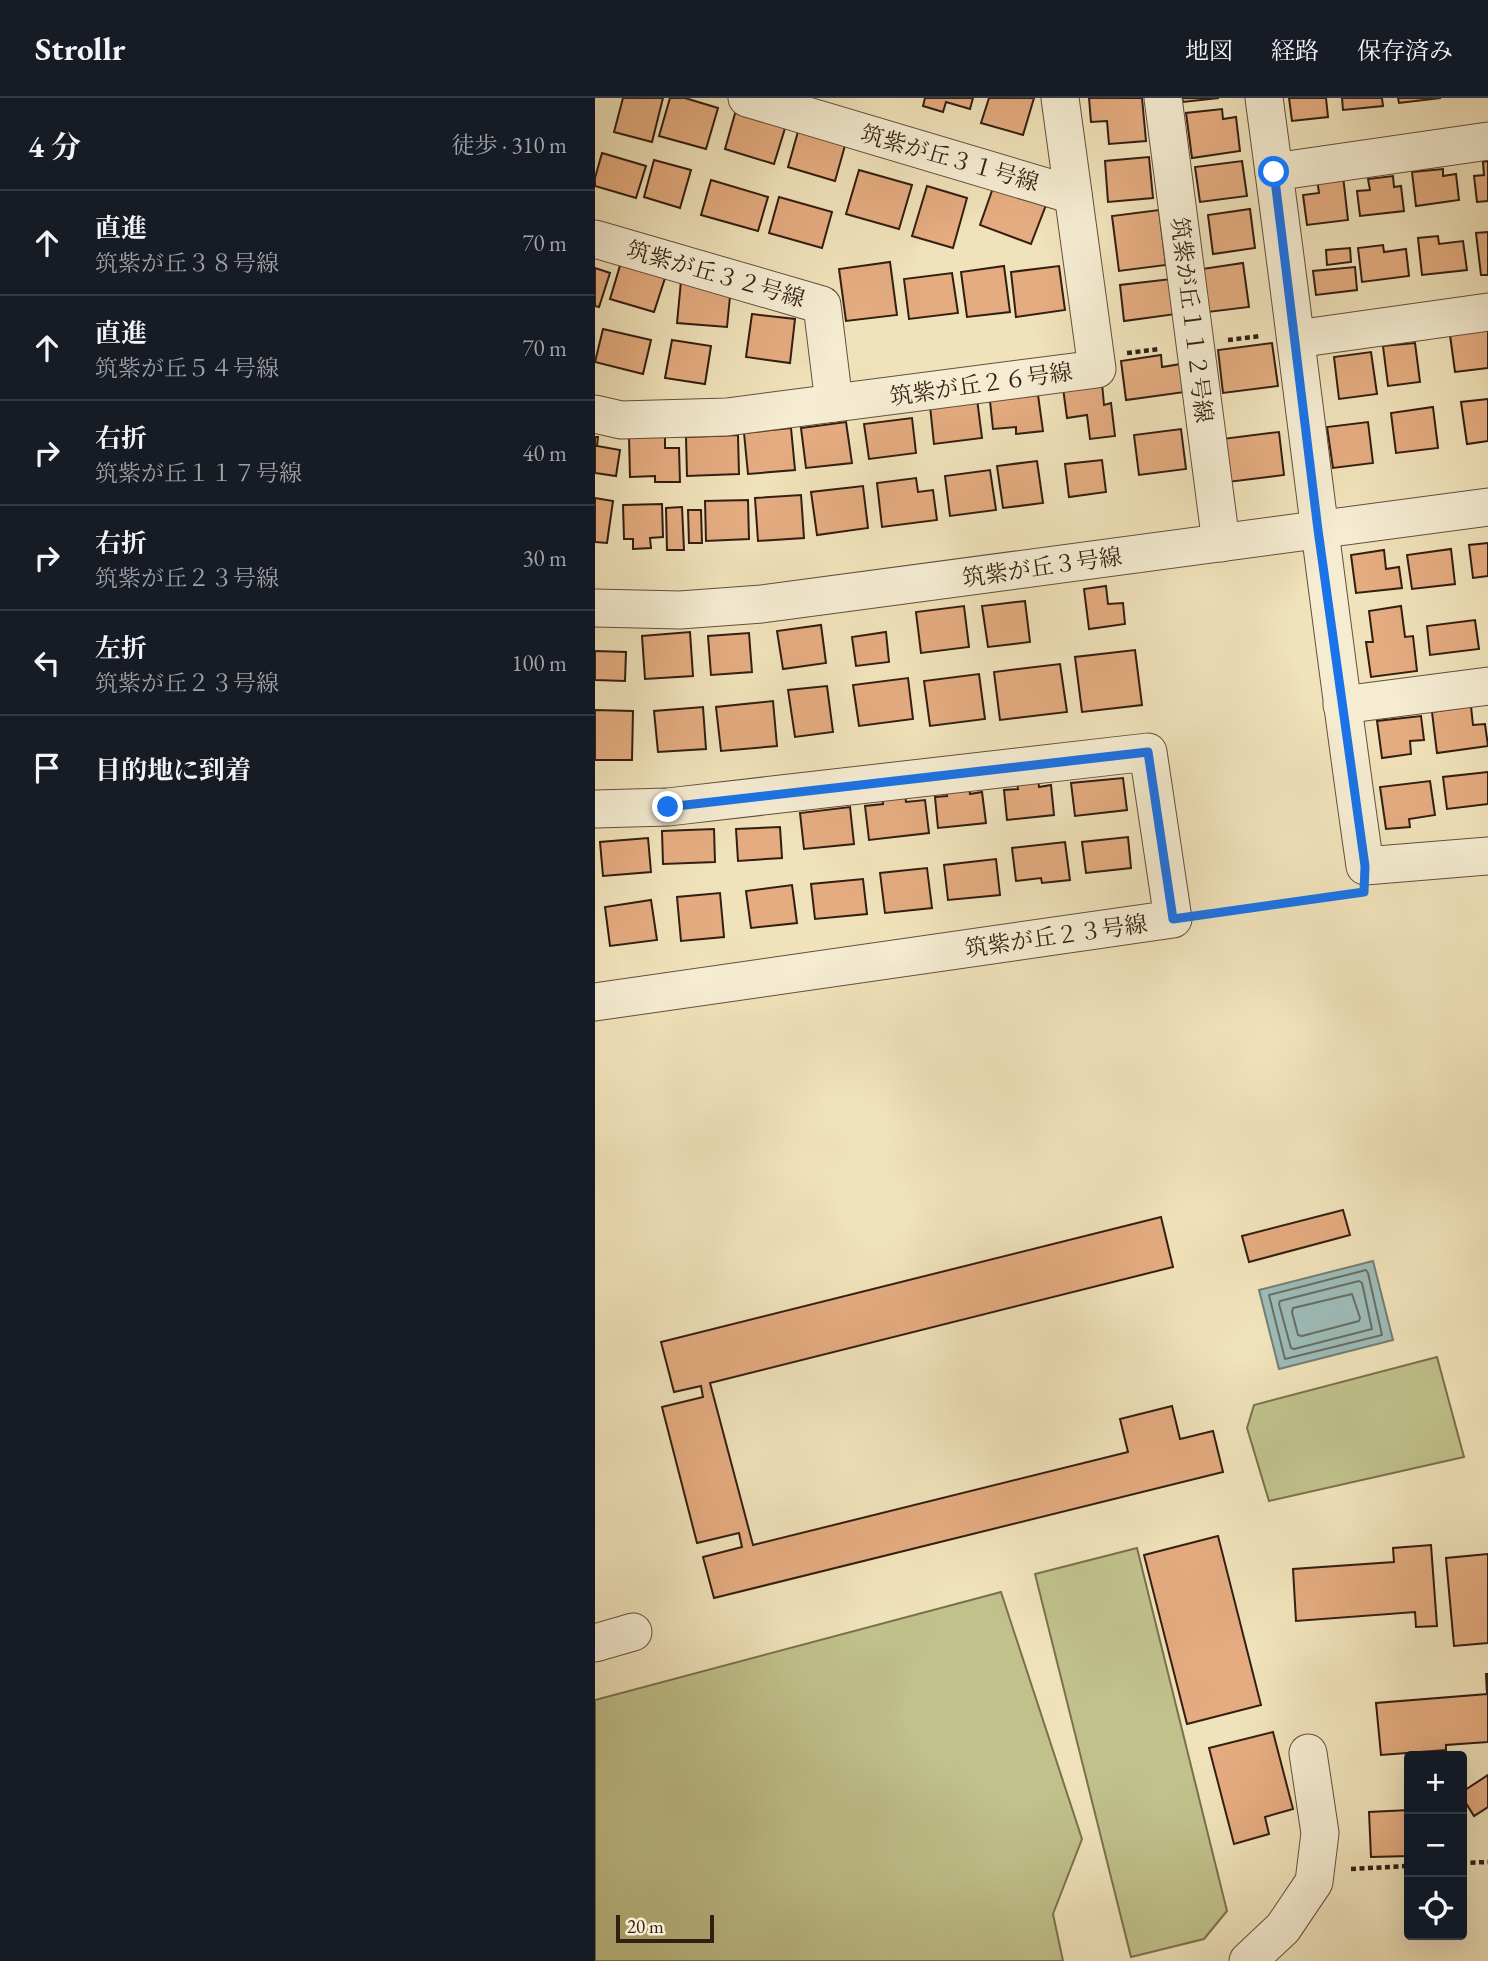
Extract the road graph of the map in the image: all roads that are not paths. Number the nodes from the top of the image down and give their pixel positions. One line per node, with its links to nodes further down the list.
1 (747, 98): 7 (street, 筑紫が丘３１号線)
2 (1060, 98): 7 (street, 筑紫が丘２６号線)
3 (1163, 98): 15 (street, 筑紫が丘１１２号線)
4 (1264, 98): 6 (street)
5 (1488, 141): 6 (street)
6 (1274, 172): 10 (street)
7 (1073, 194): 11 (street, 筑紫が丘２６号線)
8 (595, 239): 11 (street, 筑紫が丘３２号線)
9 (1488, 312): 10 (street)
10 (1296, 339): 14 (street)
11 (834, 403): 12 (street, 筑紫が丘２６号線)
12 (595, 414)
13 (1488, 507): 14 (street, 筑紫が丘３号線)
14 (1318, 530): 15 (street, 筑紫が丘３号線); 18 (street)
15 (1221, 543): 16 (street, 筑紫が丘３号線)
16 (595, 608)
17 (1488, 686): 18 (street)
18 (1342, 705): 20 (street)
19 (595, 809): 21 (street, 筑紫が丘２３号線)
20 (1484, 862)
21 (595, 1002)
22 (633, 1633): 23 (street)
23 (595, 1643)
24 (1308, 1753): 25 (street)
25 (1248, 1961)

